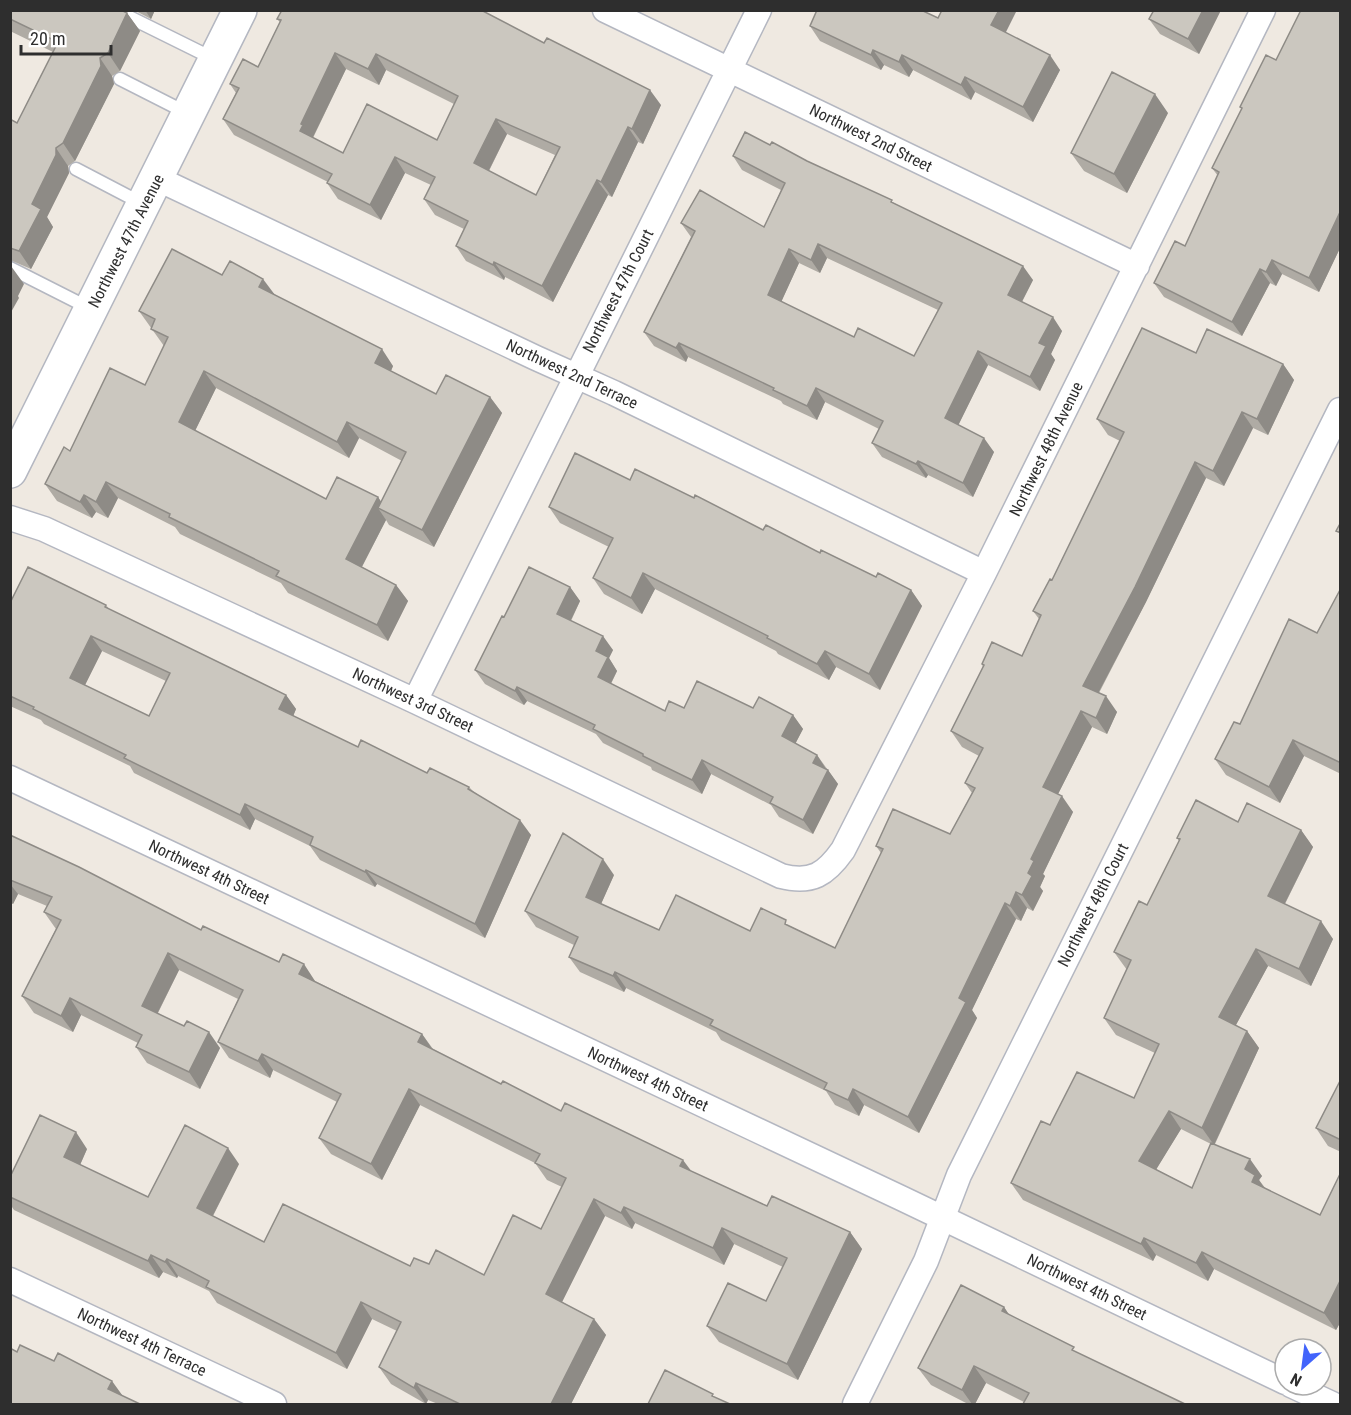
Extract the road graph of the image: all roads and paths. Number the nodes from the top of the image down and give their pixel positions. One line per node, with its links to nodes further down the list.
1 (115, 10): 6 (lane)
2 (240, 10): 6 (street, Northwest 47th Avenue)
3 (605, 10): 7 (street, Northwest 2nd Street)
4 (759, 10): 7 (street, Northwest 47th Court)
5 (1263, 10): 12 (street, Northwest 48th Avenue)
6 (215, 59): 9 (street, Northwest 47th Avenue)
7 (730, 70): 12 (street, Northwest 2nd Street); 15 (street, Northwest 47th Court)
8 (120, 80): 9 (lane)
9 (188, 114): 11 (street, Northwest 47th Avenue)
10 (76, 170): 11 (lane)
11 (151, 192): 14 (street, Northwest 47th Avenue); 15 (street, Northwest 2nd Terrace)
12 (1137, 266): 19 (street, Northwest 48th Avenue)
13 (10, 268): 14 (lane)
14 (92, 310): 17 (street, Northwest 47th Avenue)
15 (575, 376): 19 (street, Northwest 2nd Terrace); 20 (street, Northwest 47th Court)
16 (1341, 410): 23 (street, Northwest 48th Court)
17 (10, 471)
18 (10, 518): 20 (street, Northwest 3rd Street)
19 (984, 573): 22 (street, Northwest 48th Avenue)
20 (415, 701): 22 (street, Northwest 3rd Street)
21 (10, 778): 23 (street, Northwest 4th Street)
22 (814, 877)
23 (943, 1218): 25 (street, Northwest 4th Street); 28 (street, Northwest 48th Court)
24 (10, 1280): 27 (street, Northwest 4th Terrace)
25 (1273, 1376)
26 (1317, 1397): 29 (street)
27 (274, 1404)
28 (855, 1404)
29 (1332, 1404)

